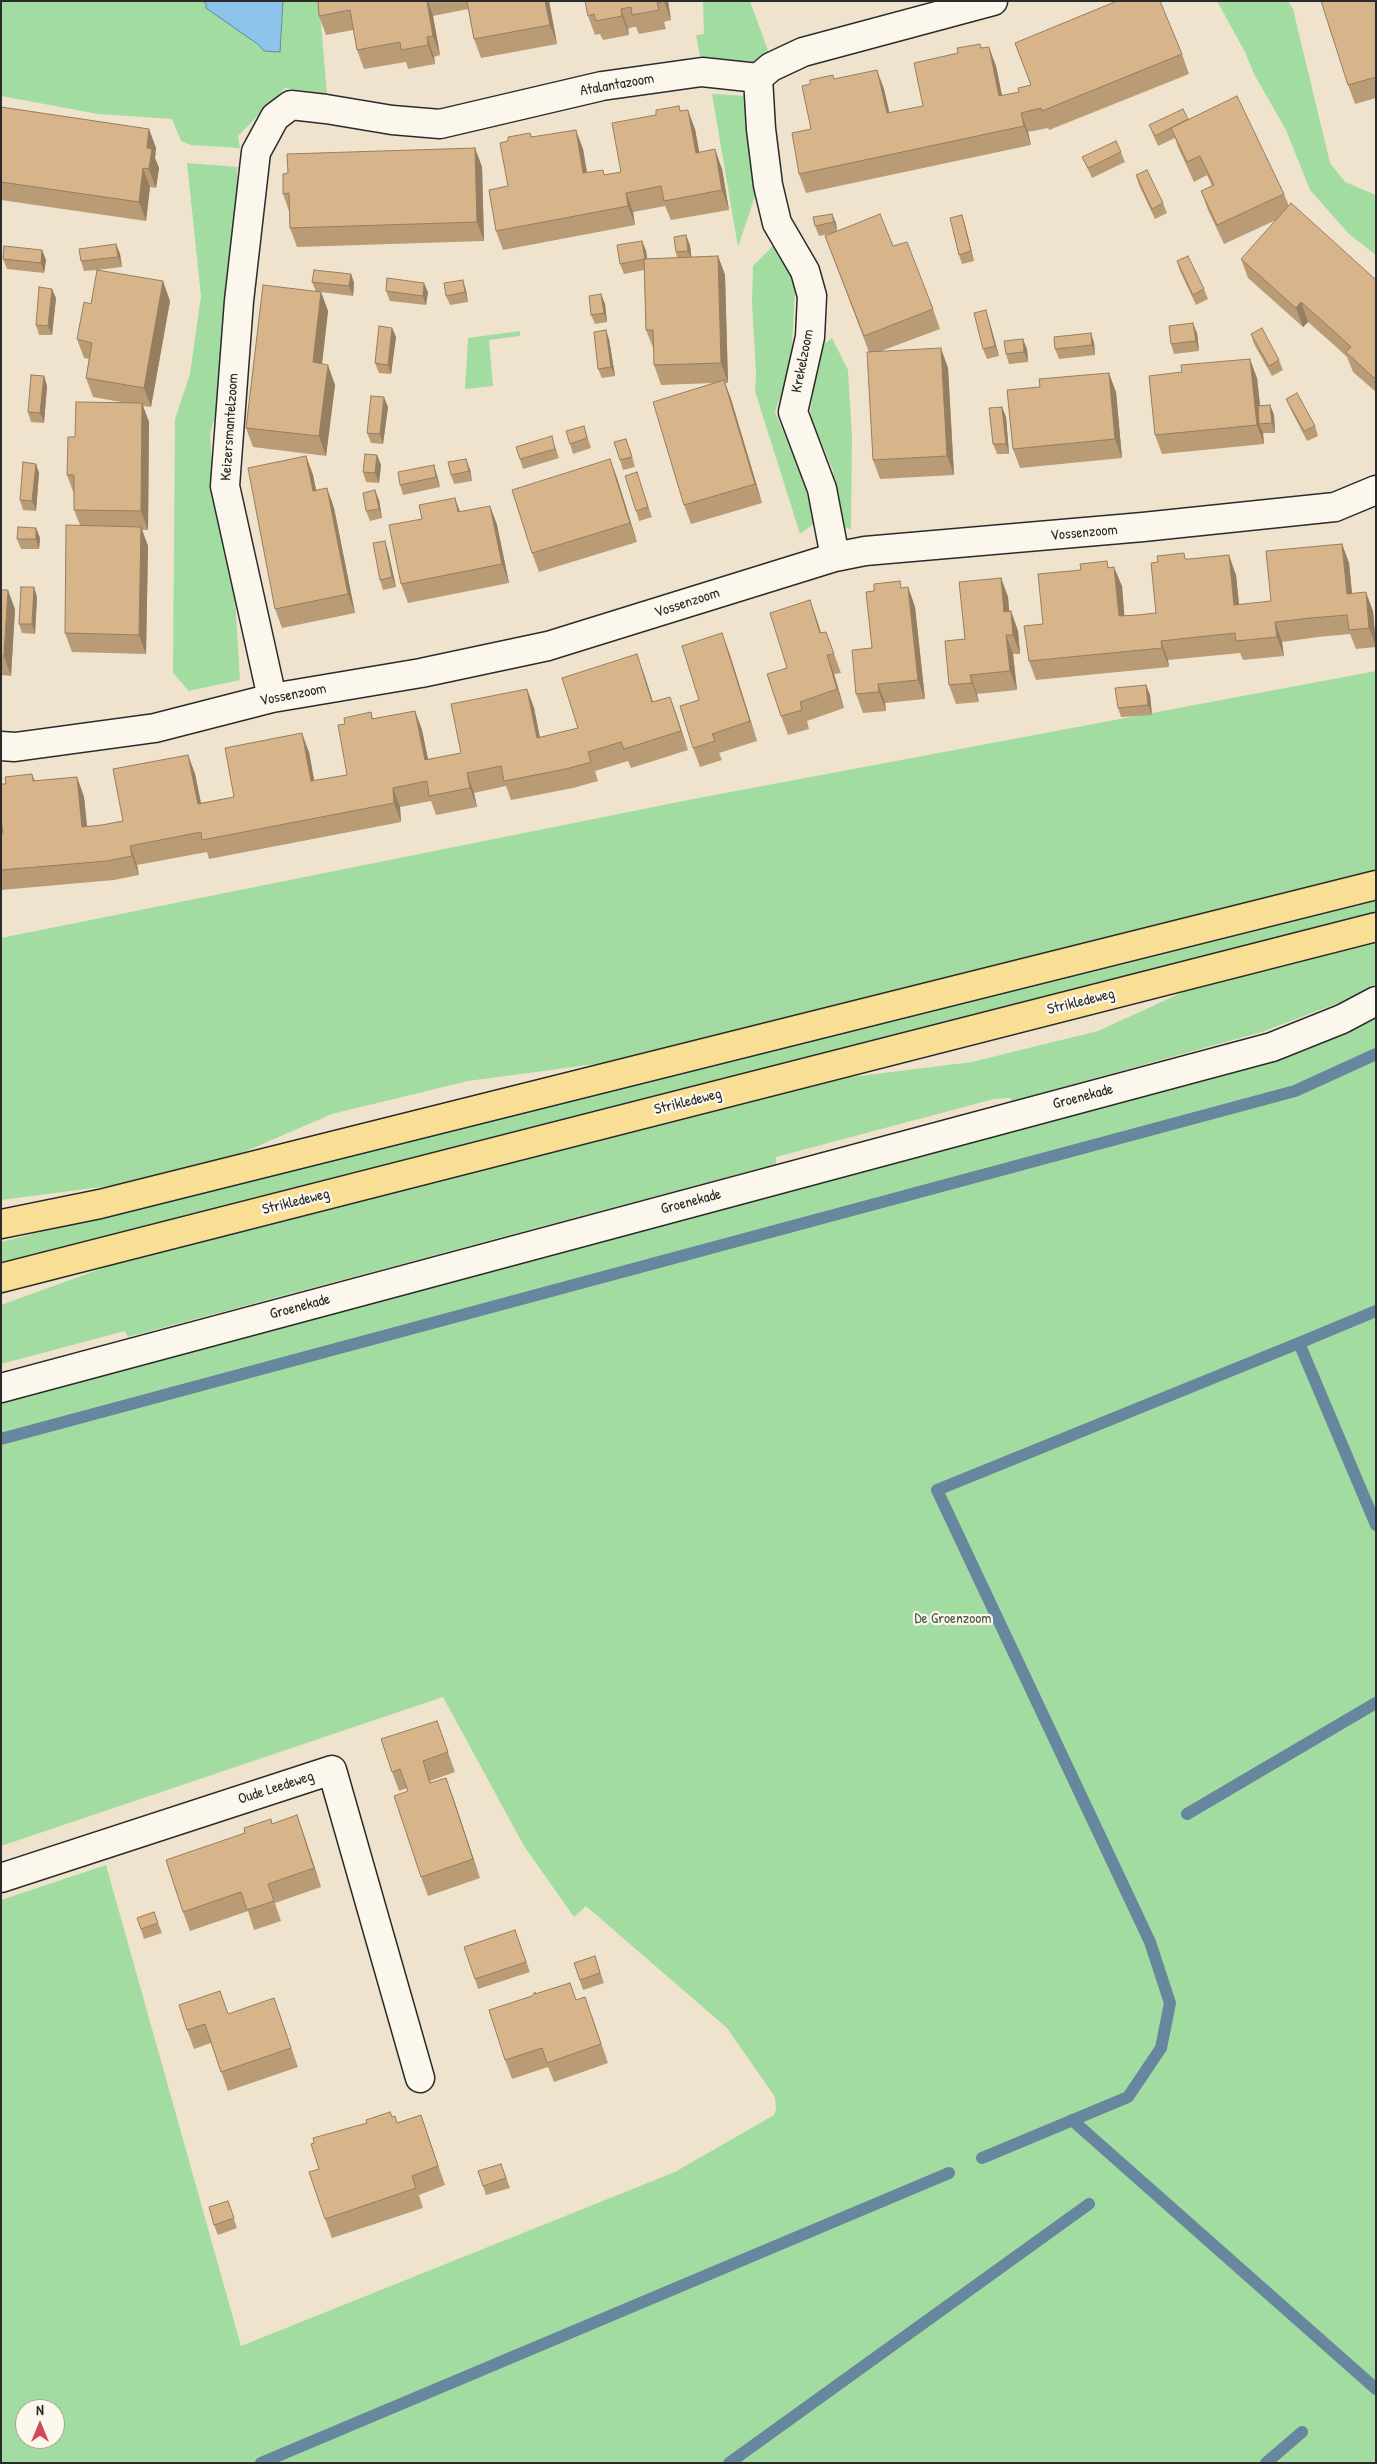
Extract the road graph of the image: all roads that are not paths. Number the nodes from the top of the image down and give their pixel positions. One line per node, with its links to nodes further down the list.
1 (993, 1): 2 (street)
2 (758, 78): 3 (street, Atalantazoom); 5 (street, Krekelzoom)
3 (256, 152): 6 (street, Keizersmantelzoom)
4 (1376, 490): 5 (street, Vossenzoom)
5 (835, 557): 6 (street, Vossenzoom)
6 (272, 698): 7 (street, Vossenzoom)
7 (1, 746)
8 (1376, 885): 11 (main road)
9 (1376, 927): 12 (main road, Strikledeweg)
10 (1376, 1001): 13 (street, Groenekade)
11 (1, 1224)
12 (1, 1278)
13 (1, 1388)
14 (1, 1878): 15 (street, Oude Leedeweg)
15 (420, 2078)

